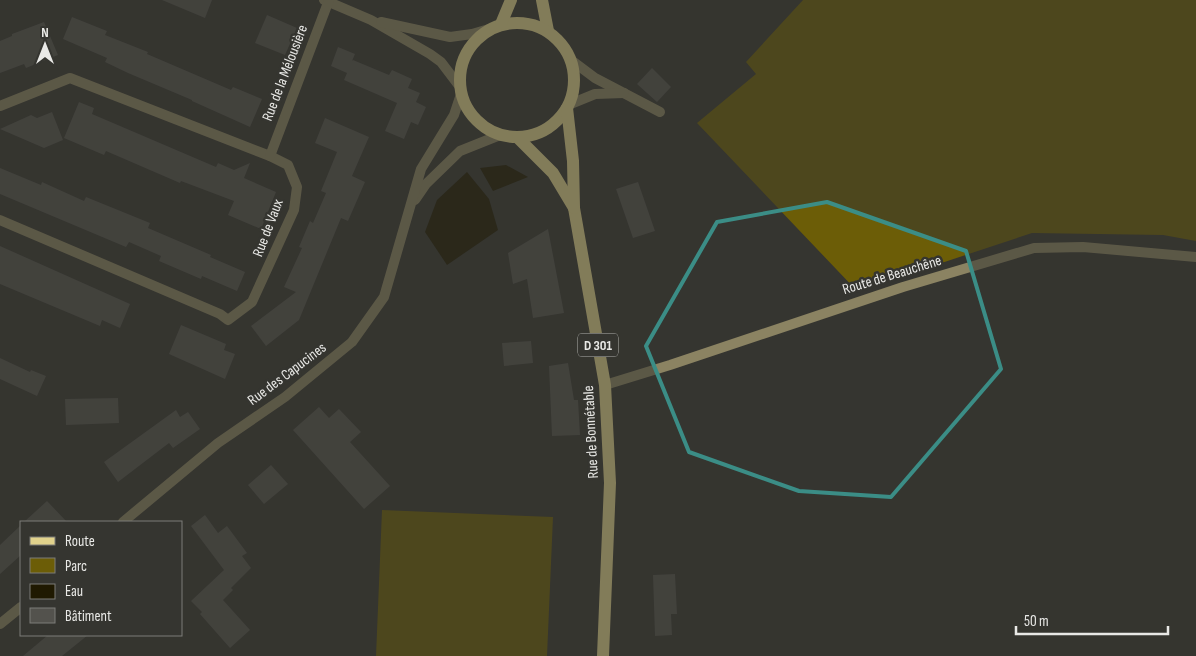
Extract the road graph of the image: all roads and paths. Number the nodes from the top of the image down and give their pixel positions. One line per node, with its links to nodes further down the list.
1 (511, 0): 5 (main road)
2 (542, 0): 6 (main road)
3 (327, 1): 4 (street); 15 (street, Rue de la Mélousière)
4 (371, 20): 5 (street); 8 (street)
5 (495, 27): 6 (main road); 8 (main road)
6 (548, 31): 7 (main road)
7 (571, 60): 9 (street); 11 (main road)
8 (460, 90): 13 (main road); 16 (street, Rue des Capucines)
9 (625, 93): 11 (street); 12 (street)
10 (0, 106): 15 (street, Rue de Vaux)
11 (568, 107): 14 (main road); 17 (main road, Rue de Bonnétable / D 301)
12 (660, 112)
13 (500, 135): 14 (main road); 16 (street, Rue des Capucines)
14 (518, 138): 17 (main road, Rue de Bonnétable / D 301)
15 (270, 156): 18 (street, Rue de Vaux)
16 (410, 207): 21 (street, Rue des Capucines)
17 (574, 208): 20 (main road, Rue de Bonnétable / D 301)
18 (0, 220)
19 (1196, 257): 20 (street, Route de Beauchêne)
20 (605, 385): 24 (main road, Rue de Bonnétable / D 301)
21 (124, 521)
22 (20, 607): 23 (street)
23 (0, 624)
24 (603, 656)

